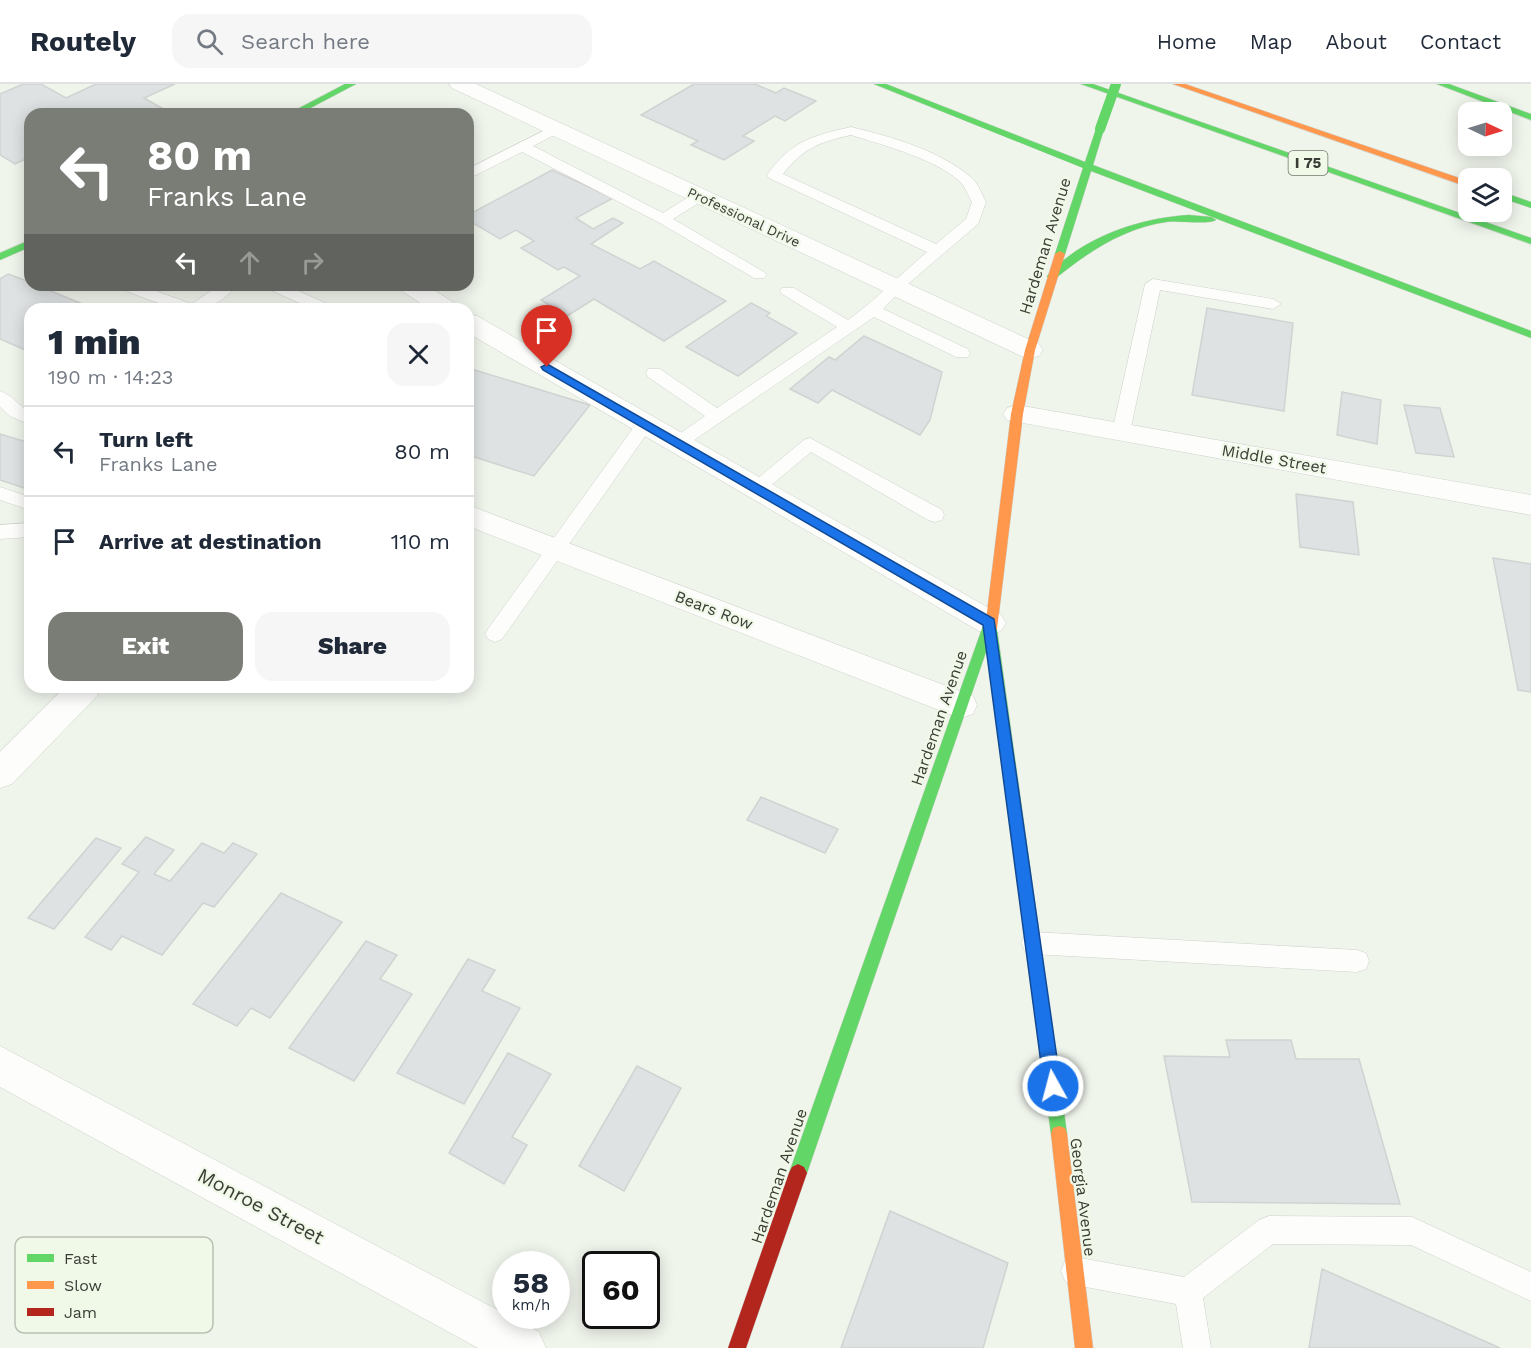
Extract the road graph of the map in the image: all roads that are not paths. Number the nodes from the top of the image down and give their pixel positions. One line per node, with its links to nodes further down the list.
1 (352, 84): 8 (main road)
2 (459, 84): 10 (street, Professional Drive)
3 (878, 84): 12 (main road)
4 (1085, 84): 20 (main road, I 75)
5 (1116, 84): 12 (main road, Hardeman Avenue, bridge)
6 (1177, 84): 14 (main road, I 75)
7 (1441, 84): 9 (main road)
8 (303, 108)
9 (1531, 117)
10 (555, 129): 11 (lane); 15 (street, Professional Drive)
11 (522, 146): 13 (lane); 18 (lane)
12 (1087, 166): 19 (main road); 25 (main road, Hardeman Avenue)
13 (474, 172)
14 (1458, 181)
15 (700, 196): 18 (lane); 26 (street, Professional Drive)
16 (1512, 198): 17 (main road)
17 (1531, 205)
18 (663, 219): 24 (lane)
19 (1262, 233): 25 (main road); 40 (main road)
20 (1531, 241)
21 (24, 249): 23 (main road)
22 (938, 251): 22 (lane); 26 (lane)
23 (0, 257)
24 (759, 275)
25 (1052, 276): 41 (main road, Hardeman Avenue)
26 (895, 287): 37 (lane); 41 (street, Professional Drive)
27 (141, 291): 32 (lane)
28 (221, 291): 33 (lane)
29 (286, 291): 34 (lane)
30 (418, 291): 35 (street)
31 (788, 291): 39 (lane)
32 (174, 303)
33 (204, 303)
34 (312, 303)
35 (438, 303)
36 (1273, 304): 49 (lane)
37 (873, 310): 39 (lane); 42 (lane)
38 (474, 325): 48 (street)
39 (848, 327): 47 (lane)
40 (1531, 335)
41 (1030, 350): 45 (main road, Hardeman Avenue)
42 (962, 354)
43 (654, 373): 47 (lane)
44 (0, 397): 46 (lane)
45 (1017, 414): 49 (street, Middle Street); 60 (main road, Hardeman Avenue)
46 (24, 416)
47 (717, 416): 50 (lane)
48 (645, 424): 50 (street); 59 (lane)
49 (1121, 432): 54 (street, Middle Street)
50 (678, 443): 51 (street)
51 (757, 488): 55 (lane); 60 (street)
52 (0, 493): 53 (lane)
53 (24, 502)
54 (1531, 506)
55 (935, 515)
56 (474, 517): 59 (street, Bears Row)
57 (24, 530): 58 (lane)
58 (0, 532)
59 (556, 549): 61 (lane); 63 (street, Bears Row)
60 (990, 623): 63 (main road, Hardeman Avenue); 65 (main road, Georgia Avenue)
61 (495, 634)
62 (80, 693): 64 (street)
63 (961, 705): 72 (main road, Hardeman Avenue)
64 (0, 774)
65 (1033, 943): 66 (lane); 68 (main road, Georgia Avenue)
66 (1357, 961)
67 (0, 1065): 71 (street, Monroe Street)
68 (1075, 1271): 70 (lane); 73 (main road, Georgia Avenue)
69 (1531, 1287): 70 (lane)
70 (1188, 1292): 74 (lane)
71 (523, 1348)
72 (736, 1348)
73 (1084, 1348)
74 (1197, 1348)

